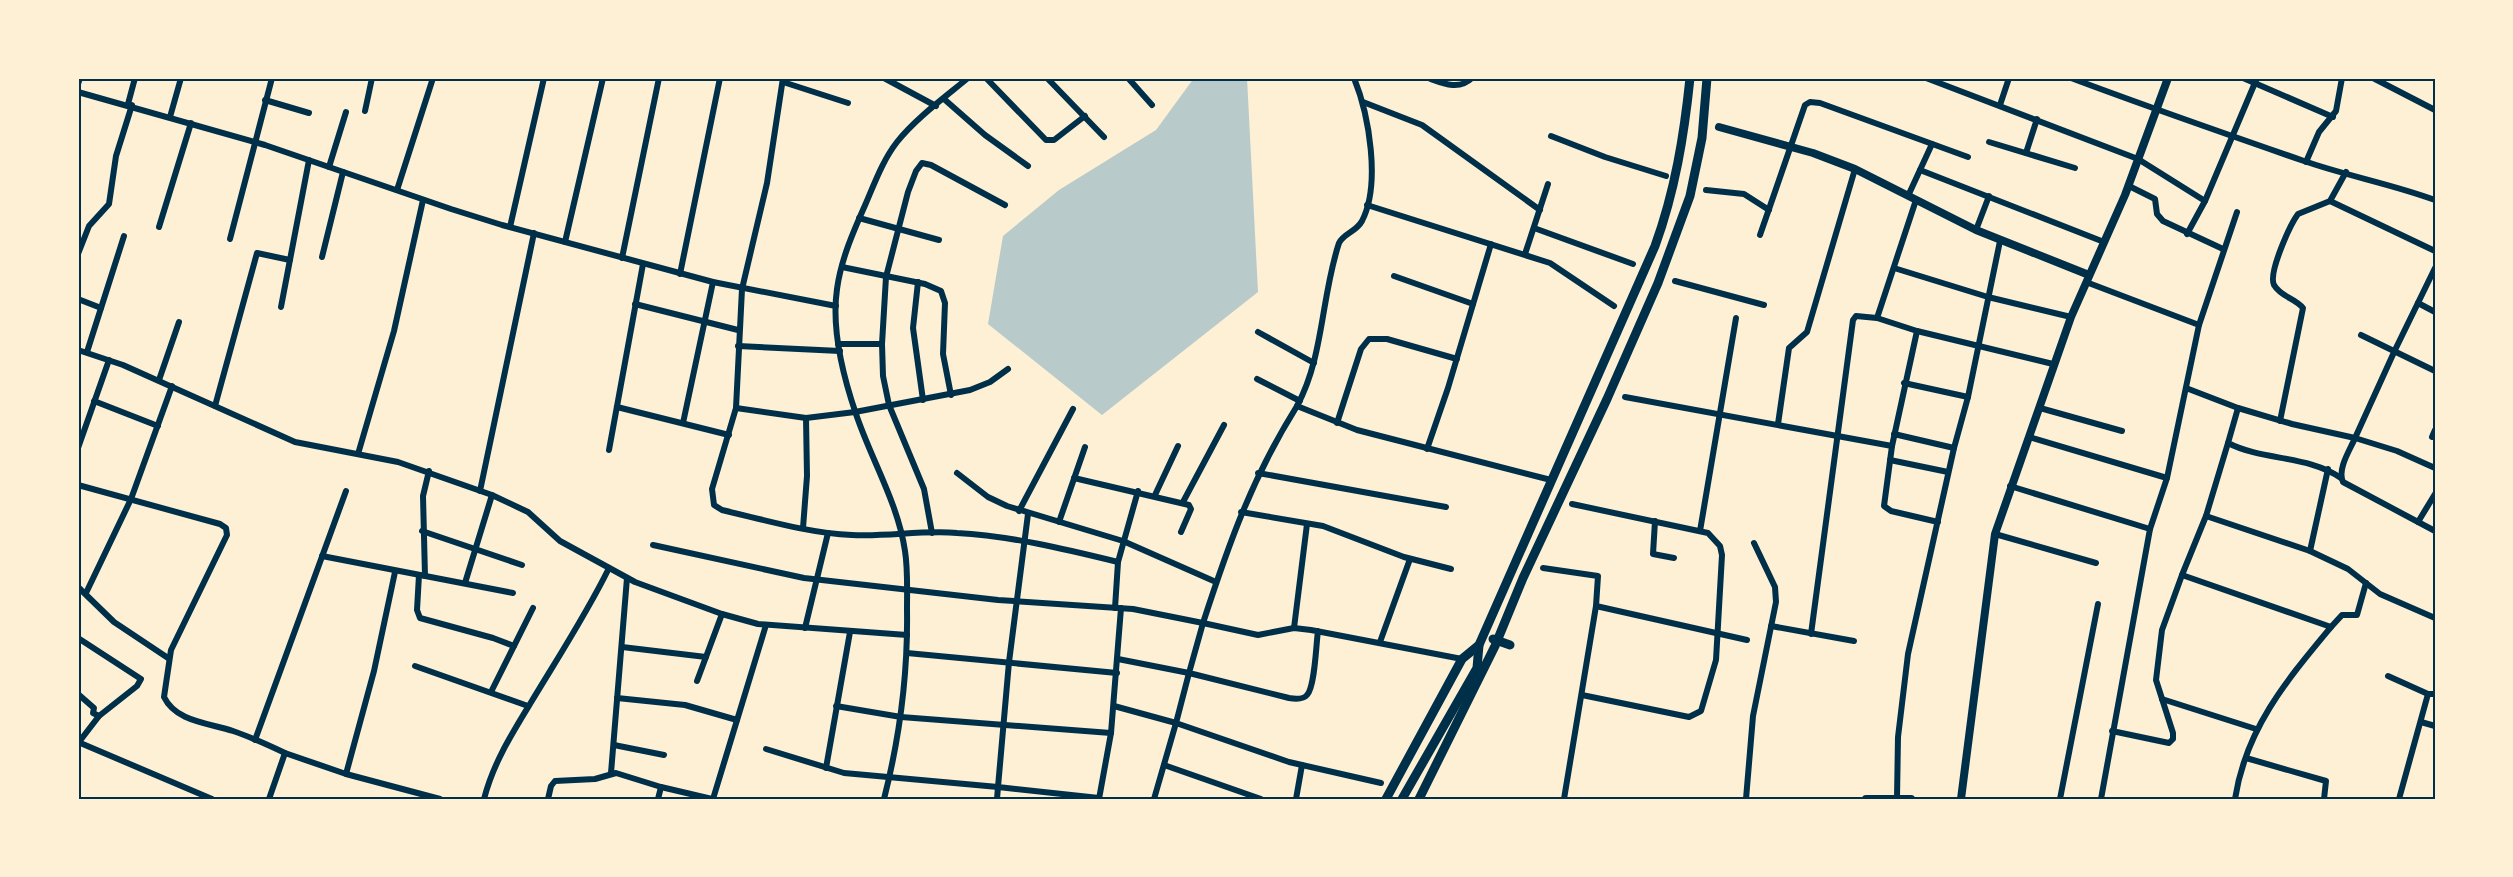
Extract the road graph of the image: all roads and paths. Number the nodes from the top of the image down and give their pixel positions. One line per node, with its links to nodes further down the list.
1 (80, 78): 30 (street)
2 (135, 78): 36 (street)
3 (181, 78): 46 (street)
4 (272, 78): 33 (street)
5 (372, 78): 42 (street)
6 (433, 78): 73 (street)
7 (544, 78): 88 (street)
8 (603, 78): 99 (street)
9 (659, 78): 107 (street)
10 (720, 78): 114 (street)
11 (884, 78): 39 (street)
12 (968, 78): 32 (street)
13 (986, 78): 45 (street)
14 (1047, 78): 45 (street)
15 (1128, 78): 37 (street)
16 (1354, 78): 34 (street)
17 (1428, 78): 18 (street)
18 (1472, 78)
19 (1690, 78): 210 (main road)
20 (1707, 78): 289 (main road)
21 (1926, 78): 38 (street)
22 (2009, 78): 38 (street)
23 (2071, 78): 40 (street)
24 (2168, 78): 40 (street)
25 (2243, 78): 29 (street)
26 (2342, 78): 47 (street)
27 (2373, 78): 41 (street)
28 (783, 80): 35 (street); 121 (street)
29 (2256, 80): 47 (street); 51 (street)
30 (78, 84)
31 (78, 92): 36 (street)
32 (944, 99): 39 (street); 63 (street)
33 (265, 100): 44 (street); 54 (street)
34 (1363, 102): 82 (street); 83 (street)
35 (848, 103)
36 (130, 105): 46 (street); 104 (street)
37 (1152, 105)
38 (2000, 105): 48 (street)
39 (936, 106): 86 (street)
40 (2155, 110): 51 (street); 60 (street)
41 (2435, 110)
42 (365, 111)
43 (346, 112): 64 (street)
44 (309, 113)
45 (1085, 116): 53 (street)
46 (170, 117): 49 (street)
47 (2332, 117): 62 (street)
48 (2037, 119): 58 (street); 60 (street)
49 (191, 123): 54 (street); 87 (street)
50 (1719, 127): 57 (street)
51 (2232, 135): 62 (street); 79 (street)
52 (1551, 136): 70 (street)
53 (1104, 137)
54 (255, 142): 61 (street); 96 (street)
55 (1989, 142): 58 (street)
56 (1932, 144): 57 (street); 59 (street); 67 (street)
57 (1791, 147): 66 (street); 84 (street)
58 (2026, 153): 65 (street)
59 (1968, 157)
60 (2138, 159): 72 (street); 79 (street)
61 (309, 160): 64 (street); 108 (street)
62 (2306, 162): 69 (street)
63 (1028, 166)
64 (329, 167): 68 (street)
65 (2075, 168)
66 (1855, 169): 76 (street); 180 (street)
67 (1920, 170): 75 (street); 76 (street)
68 (343, 172): 73 (street); 106 (street)
69 (2346, 172): 78 (street); 80 (street)
70 (1666, 176)
71 (1548, 184): 83 (street)
72 (2128, 186): 93 (street); 100 (street)
73 (397, 190): 77 (street)
74 (1706, 190): 84 (street)
75 (1989, 196): 91 (street); 100 (street)
76 (1912, 198): 91 (street); 112 (street)
77 (423, 200): 88 (street); 199 (street)
78 (2435, 200)
79 (2205, 201): 93 (street)
80 (2330, 201): 103 (street); 177 (street)
81 (1005, 204): 90 (street)
82 (1367, 205): 101 (street); 152 (street)
83 (1540, 210): 89 (street)
84 (1769, 210): 94 (street)
85 (2237, 212): 102 (street)
86 (860, 218): 90 (street); 111 (street)
87 (159, 226)
88 (510, 227): 92 (street)
89 (1534, 228): 105 (street); 110 (street)
90 (899, 229): 97 (street); 116 (street)
91 (1976, 230): 98 (street)
92 (534, 233): 99 (street); 214 (street)
93 (2187, 234): 102 (street)
94 (1760, 235)
95 (124, 236): 131 (street)
96 (230, 239)
97 (939, 240)
98 (2000, 241): 117 (street); 122 (street)
99 (565, 242): 107 (street)
100 (2104, 242): 117 (street)
101 (1491, 244): 105 (street); 126 (street)
102 (2223, 249): 138 (street)
103 (2435, 251)
104 (78, 254)
105 (1525, 254): 129 (street)
106 (322, 257)
107 (622, 258): 109 (street)
108 (290, 260): 130 (street); 168 (street)
109 (643, 264): 114 (street); 125 (street)
110 (1633, 264)
111 (842, 267): 116 (street); 128 (street)
112 (1894, 268): 122 (street); 135 (street)
113 (2435, 268): 124 (street)
114 (680, 274): 119 (street)
115 (1394, 276): 126 (street)
116 (886, 277): 120 (street); 143 (street)
117 (2088, 278): 133 (street); 138 (street)
118 (1675, 281): 127 (street)
119 (713, 282): 121 (street); 136 (street)
120 (918, 282): 161 (street); 164 (street)
121 (742, 289): 128 (street); 139 (street)
122 (1988, 297): 133 (street); 145 (street)
123 (78, 299): 131 (street)
124 (2418, 303): 132 (street); 148 (street)
125 (635, 304): 136 (street); 169 (street)
126 (1473, 304): 150 (street)
127 (1764, 305)
128 (836, 306): 146 (street)
129 (1614, 306)
130 (281, 307)
131 (101, 308): 149 (street)
132 (2435, 312)
133 (2071, 317): 153 (street)
134 (1736, 318): 175 (street)
135 (1877, 318): 141 (street); 187 (street)
136 (704, 321): 139 (street); 178 (street)
137 (178, 322): 157 (street)
138 (2199, 325): 160 (street)
139 (738, 330): 144 (street)
140 (1258, 332): 152 (street)
141 (1917, 332): 145 (street); 158 (street)
142 (2361, 335): 148 (street)
143 (882, 344): 146 (street); 167 (street)
144 (738, 346): 146 (street); 170 (street)
145 (1978, 346): 153 (street); 163 (street)
146 (839, 347): 174 (street)
147 (78, 350): 149 (street)
148 (2395, 350): 155 (street); 190 (street)
149 (87, 352): 151 (street)
150 (1457, 359): 179 (street); 196 (street)
151 (109, 360): 157 (street); 165 (street)
152 (1314, 363): 166 (street)
153 (2053, 364): 171 (street)
154 (1008, 369): 161 (street)
155 (2435, 371)
156 (1257, 379): 166 (street)
157 (159, 380): 159 (street)
158 (1904, 382): 163 (street); 185 (street)
159 (171, 386): 168 (street); 182 (street)
160 (2186, 388): 172 (street); 208 (street)
161 (951, 395): 164 (street)
162 (1625, 397): 175 (street)
163 (1968, 397): 197 (street)
164 (923, 400): 167 (street)
165 (94, 401): 182 (street); 195 (street)
166 (1299, 403): 179 (street); 206 (street)
167 (889, 405): 174 (street); 237 (street)
168 (215, 406): 199 (street)
169 (617, 407): 178 (street); 198 (street)
170 (736, 408): 176 (street); 186 (street)
171 (2040, 408): 184 (street); 188 (street)
172 (2238, 408): 177 (street); 191 (street)
173 (1073, 409): 223 (street)
174 (855, 412): 176 (street); 241 (street)
175 (1719, 413): 180 (street); 235 (street)
176 (806, 418): 232 (street)
177 (2280, 421): 190 (street)
178 (683, 423): 186 (street)
179 (1337, 423): 196 (street)
180 (1778, 424): 187 (street)
181 (1224, 425): 220 (street)
182 (158, 426): 219 (street)
183 (2435, 430): 189 (street)
184 (2121, 431)
185 (1894, 434): 193 (street); 197 (street)
186 (729, 435): 232 (street)
187 (1838, 436): 193 (street); 285 (street)
188 (2030, 437): 208 (street); 212 (street)
189 (2432, 437)
190 (2355, 438): 201 (street); 209 (street)
191 (2228, 444): 202 (street); 226 (street)
192 (1178, 446): 218 (street)
193 (1892, 446): 200 (street)
194 (1085, 447): 207 (street)
195 (78, 448)
196 (1427, 448): 210 (street)
197 (1954, 448): 204 (street)
198 (609, 450)
199 (358, 454): 203 (street)
200 (1890, 460): 204 (street); 229 (street)
201 (2435, 468)
202 (2328, 470): 209 (street); 247 (street)
203 (429, 471): 214 (street); 234 (street)
204 (1948, 472): 229 (street)
205 (957, 473): 223 (street)
206 (1258, 473): 222 (street); 224 (street)
207 (1074, 478): 215 (street); 228 (street)
208 (2167, 478): 233 (street)
209 (2341, 478): 230 (street)
210 (1551, 480): 288 (main road)
211 (78, 485): 219 (street)
212 (2010, 486): 233 (street); 240 (street)
213 (346, 490): 248 (street)
214 (480, 491): 217 (street)
215 (1138, 491): 218 (street); 243 (street)
216 (2435, 494): 230 (street)
217 (492, 495): 246 (street); 254 (street)
218 (1155, 495): 220 (street)
219 (131, 499): 267 (street); 298 (street)
220 (1182, 502): 238 (street)
221 (1572, 504): 227 (street)
222 (1446, 507)
223 (1019, 511): 225 (street)
224 (1241, 512): 231 (street); 262 (street)
225 (1028, 514): 228 (street); 242 (street)
226 (2206, 516): 247 (street); 259 (street)
227 (1655, 521): 235 (street); 249 (street)
228 (1059, 522): 243 (street)
229 (1938, 522): 343 (street)
230 (2418, 522): 236 (street)
231 (1307, 524): 250 (street); 281 (street)
232 (803, 528): 239 (street)
233 (2150, 529): 324 (street)
234 (423, 531): 246 (street); 258 (street)
235 (1700, 531): 284 (street)
236 (2435, 531)
237 (932, 532): 241 (street); 242 (street)
238 (1181, 532)
239 (828, 533): 241 (street); 261 (street)
240 (1995, 534): 252 (street); 364 (street)
241 (902, 535): 266 (street)
242 (1025, 542): 251 (street); 269 (street)
243 (1123, 542): 251 (street); 262 (street)
244 (1754, 543): 278 (street)
245 (652, 545): 261 (street)
246 (475, 549): 253 (street); 263 (street)
247 (2310, 551): 264 (street)
248 (322, 556): 257 (street); 326 (street)
249 (1674, 558)
250 (1410, 559): 256 (street); 292 (street)
251 (1118, 562): 273 (street)
252 (2096, 563)
253 (522, 565)
254 (609, 568): 260 (street); 313 (street)
255 (1543, 568): 271 (street)
256 (1451, 569)
257 (395, 572): 258 (street); 337 (street)
258 (422, 575): 263 (street); 294 (street)
259 (2182, 575): 279 (street); 312 (street)
260 (627, 578): 274 (street); 295 (street)
261 (817, 579): 266 (street); 280 (street)
262 (1216, 582): 276 (street)
263 (465, 583): 268 (street)
264 (2366, 583): 275 (street); 279 (street)
265 (78, 587): 267 (street)
266 (907, 591): 269 (street); 286 (street)
267 (86, 593): 298 (street)
268 (513, 593)
269 (1017, 601): 273 (street); 301 (street)
270 (2098, 604): 365 (street)
271 (1596, 606): 284 (street); 310 (street)
272 (533, 608): 294 (street)
273 (1118, 608): 276 (street); 299 (street)
274 (722, 614): 277 (street); 297 (street)
275 (2435, 618)
276 (1203, 623): 281 (street); 304 (street)
277 (766, 625): 280 (street); 318 (street)
278 (1771, 626): 285 (street); 361 (street)
279 (2331, 627): 323 (street)
280 (805, 628): 283 (street)
281 (1294, 628): 282 (street)
282 (1318, 631): 292 (street); 304 (street)
283 (850, 632): 286 (street); 314 (street)
284 (1719, 634): 290 (street); 310 (street)
285 (1812, 634): 291 (street)
286 (907, 635): 296 (street)
287 (78, 638): 316 (street)
288 (1481, 640): 289 (main road); 300 (main road); 358 (main road)
289 (1497, 640): 293 (main road); 359 (main road)
290 (1747, 640)
291 (1854, 641)
292 (1380, 642): 300 (street)
293 (1510, 645)
294 (514, 646): 307 (street)
295 (622, 647): 297 (street); 311 (street)
296 (907, 653): 301 (street); 317 (street)
297 (706, 657): 306 (street)
298 (168, 658): 326 (street)
299 (1118, 659): 303 (street); 304 (street)
300 (1462, 659): 357 (main road)
301 (1010, 662): 303 (street); 321 (street)
302 (416, 666): 307 (street)
303 (1117, 672): 315 (street)
304 (1189, 673): 319 (street)
305 (2388, 676): 309 (street)
306 (696, 681)
307 (491, 692): 313 (street)
308 (78, 694): 316 (street)
309 (2432, 694): 320 (street)
310 (1582, 695): 360 (street)
311 (617, 698): 318 (street); 328 (street)
312 (2162, 699): 323 (street); 324 (street)
313 (528, 706): 347 (street)
314 (837, 706): 317 (street); 335 (street)
315 (1114, 706): 319 (street); 325 (street)
316 (99, 716): 327 (street)
317 (901, 717): 321 (street); 338 (street)
318 (737, 720): 350 (street)
319 (1176, 723): 333 (street); 334 (street)
320 (2421, 723): 322 (street); 369 (street)
321 (1004, 726): 325 (street); 341 (street)
322 (2435, 726)
323 (2256, 729): 332 (street)
324 (2112, 731): 366 (street)
325 (1111, 733): 353 (street)
326 (255, 740): 330 (street)
327 (78, 742): 344 (street)
328 (614, 745): 331 (street); 336 (street)
329 (766, 749): 335 (street)
330 (285, 753): 337 (street); 342 (street)
331 (664, 755)
332 (2246, 758): 367 (street); 368 (street)
333 (1164, 765): 354 (street); 355 (street)
334 (1302, 765): 339 (street); 356 (street)
335 (825, 768): 338 (street)
336 (611, 773): 340 (street); 348 (street)
337 (346, 774): 346 (street)
338 (889, 778): 341 (street); 351 (street)
339 (1381, 783)
340 (661, 787): 349 (street); 350 (street)
341 (998, 787): 352 (street); 353 (street)
342 (269, 798): 345 (street)
343 (1896, 798): 362 (main road); 363 (main road)
344 (212, 799)
345 (277, 799)
346 (440, 799)
347 (484, 799)
348 (548, 799)
349 (658, 799)
350 (712, 799)
351 (884, 799)
352 (998, 799)
353 (1099, 799)
354 (1154, 799)
355 (1261, 799)
356 (1296, 799)
357 (1386, 799)
358 (1402, 799)
359 (1419, 799)
360 (1564, 799)
361 (1746, 799)
362 (1866, 799)
363 (1911, 799)
364 (1961, 799)
365 (2060, 799)
366 (2100, 799)
367 (2235, 799)
368 (2324, 799)
369 (2399, 799)

